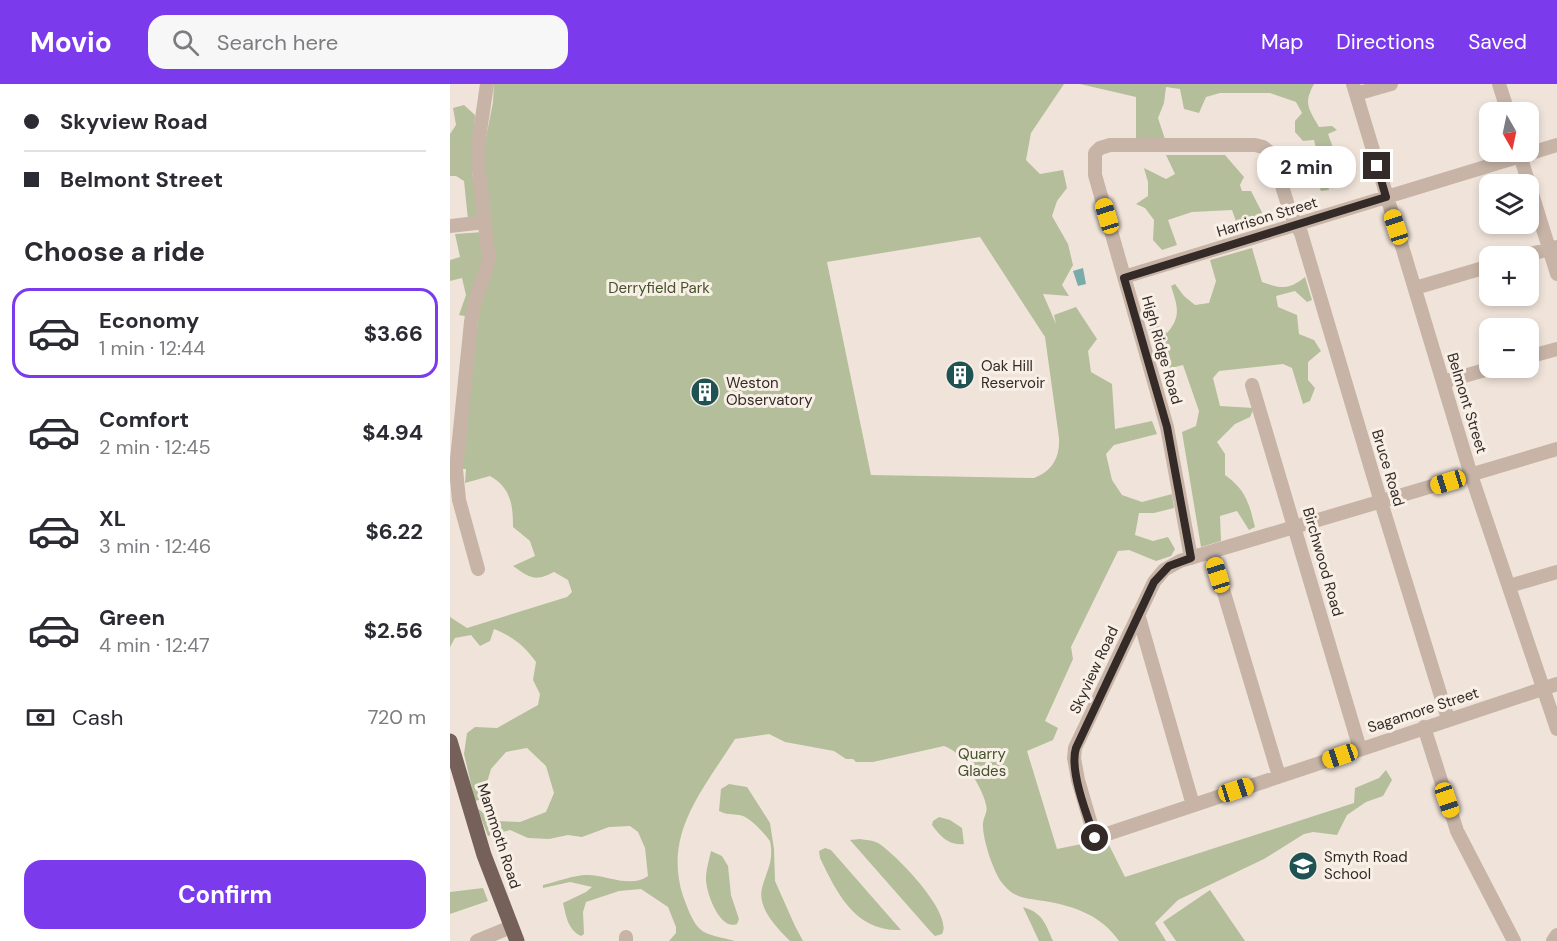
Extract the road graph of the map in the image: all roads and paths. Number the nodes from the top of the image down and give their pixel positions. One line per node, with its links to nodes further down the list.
1 (487, 84): 12 (street)
2 (1391, 84): 4 (street)
3 (1499, 84): 5 (street)
4 (1355, 89): 11 (street, Belmont Street)
5 (1505, 102)
6 (1557, 146): 7 (street, Harrison Street)
7 (1539, 150)
8 (1095, 153): 13 (street, Bruce Road); 18 (street, High Ridge Road)
9 (1495, 162): 11 (street, Harrison Street)
10 (1523, 162): 15 (street)
11 (1386, 197): 13 (street, Harrison Street); 19 (street, Belmont Street)
12 (485, 222): 14 (street); 31 (street)
13 (1297, 225): 18 (street, Harrison Street); 27 (street, Bruce Road)
14 (450, 226)
15 (1553, 248): 17 (street)
16 (1479, 269): 19 (street)
17 (1557, 274)
18 (1124, 278): 30 (street, High Ridge Road)
19 (1415, 288): 23 (street, Belmont Street)
20 (1557, 349): 21 (street)
21 (1539, 354)
22 (1479, 372): 23 (street)
23 (1443, 382): 26 (street, Belmont Street)
24 (1252, 385): 28 (street, Birchwood Road)
25 (1557, 448): 26 (street, Skyview Road)
26 (1471, 475): 27 (street, Skyview Road); 33 (street, Belmont Street)
27 (1381, 502): 28 (street, Skyview Road); 36 (street, Bruce Road)
28 (1296, 527): 29 (street, Skyview Road); 40 (street, Birchwood Road)
29 (1212, 553): 30 (street, Skyview Road); 41 (street)
30 (1191, 558): 34 (street, Skyview Road)
31 (478, 569)
32 (1557, 572): 33 (street)
33 (1509, 586): 35 (street, Belmont Street)
34 (1138, 614): 42 (street); 43 (street, Skyview Road)
35 (1550, 686): 36 (street, Sagamore Street); 38 (street, Belmont Street)
36 (1448, 719): 37 (street, Sagamore Street)
37 (1424, 727): 40 (street, Sagamore Street); 47 (street)
38 (1557, 729)
39 (450, 741): 44 (main road, Mammoth Road)
40 (1360, 749): 41 (street, Sagamore Street)
41 (1279, 776): 42 (street, Sagamore Street)
42 (1193, 805): 43 (street, Sagamore Street)
43 (1095, 838)
44 (514, 934): 46 (street)
45 (1557, 935): 48 (street)
46 (477, 941)
47 (1514, 941)
48 (1553, 941)

